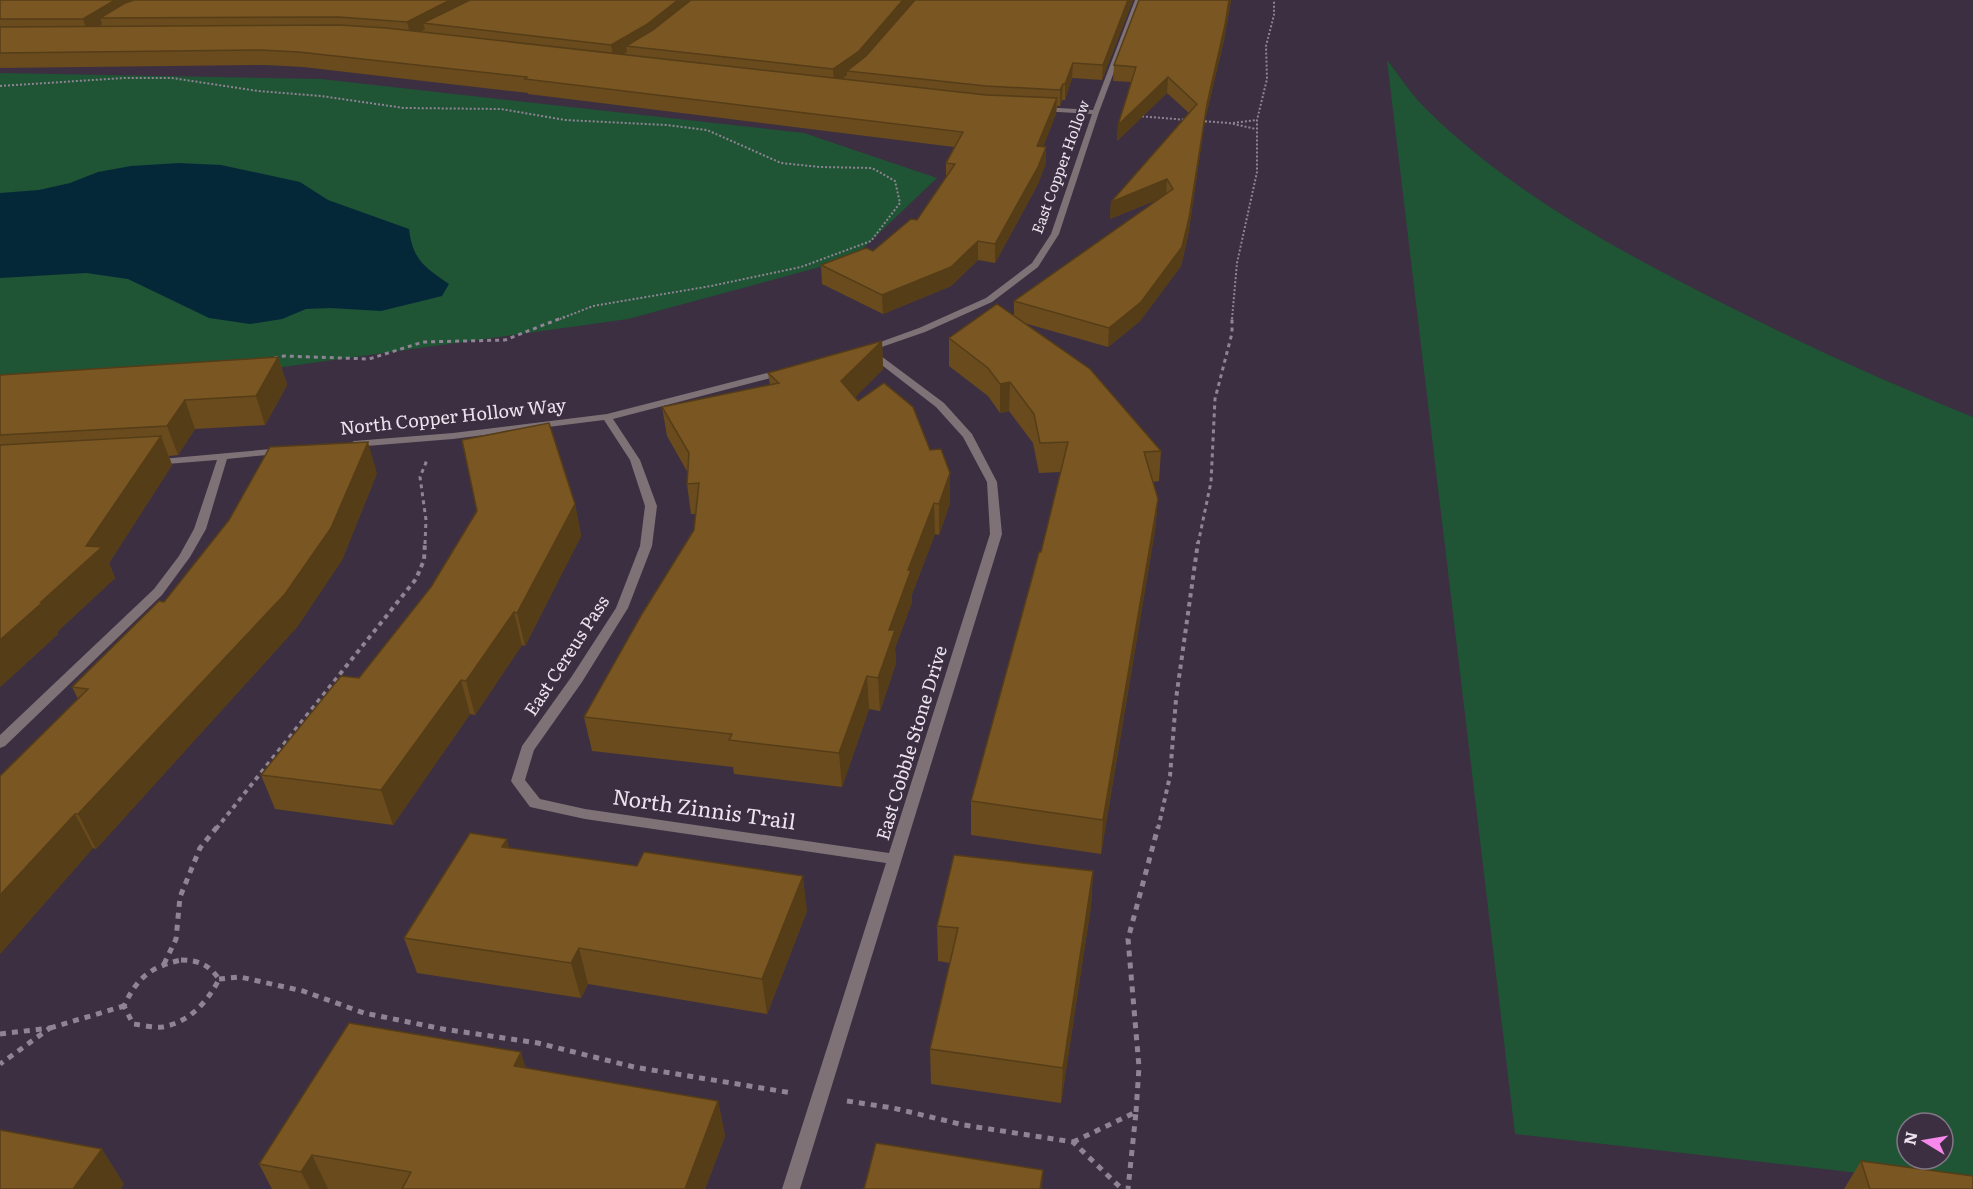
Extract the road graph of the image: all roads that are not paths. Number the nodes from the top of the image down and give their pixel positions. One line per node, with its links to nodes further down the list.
1 (1138, 0): 3 (street, East Copper Hollow)
2 (1030, 109): 3 (street)
3 (1096, 112): 4 (street, East Copper Hollow)
4 (861, 351): 13 (street, East Cobble Stone Drive)
5 (789, 370): 6 (street, North Copper Hollow Way)
6 (607, 417): 7 (street, North Copper Hollow Way); 12 (street, East Cereus Pass)
7 (339, 446)
8 (293, 450): 9 (street)
9 (223, 456): 10 (street); 11 (street)
10 (139, 463)
11 (0, 743)
12 (518, 781): 13 (street, North Zinnis Trail)
13 (895, 859): 14 (street, East Cobble Stone Drive)
14 (791, 1189)

